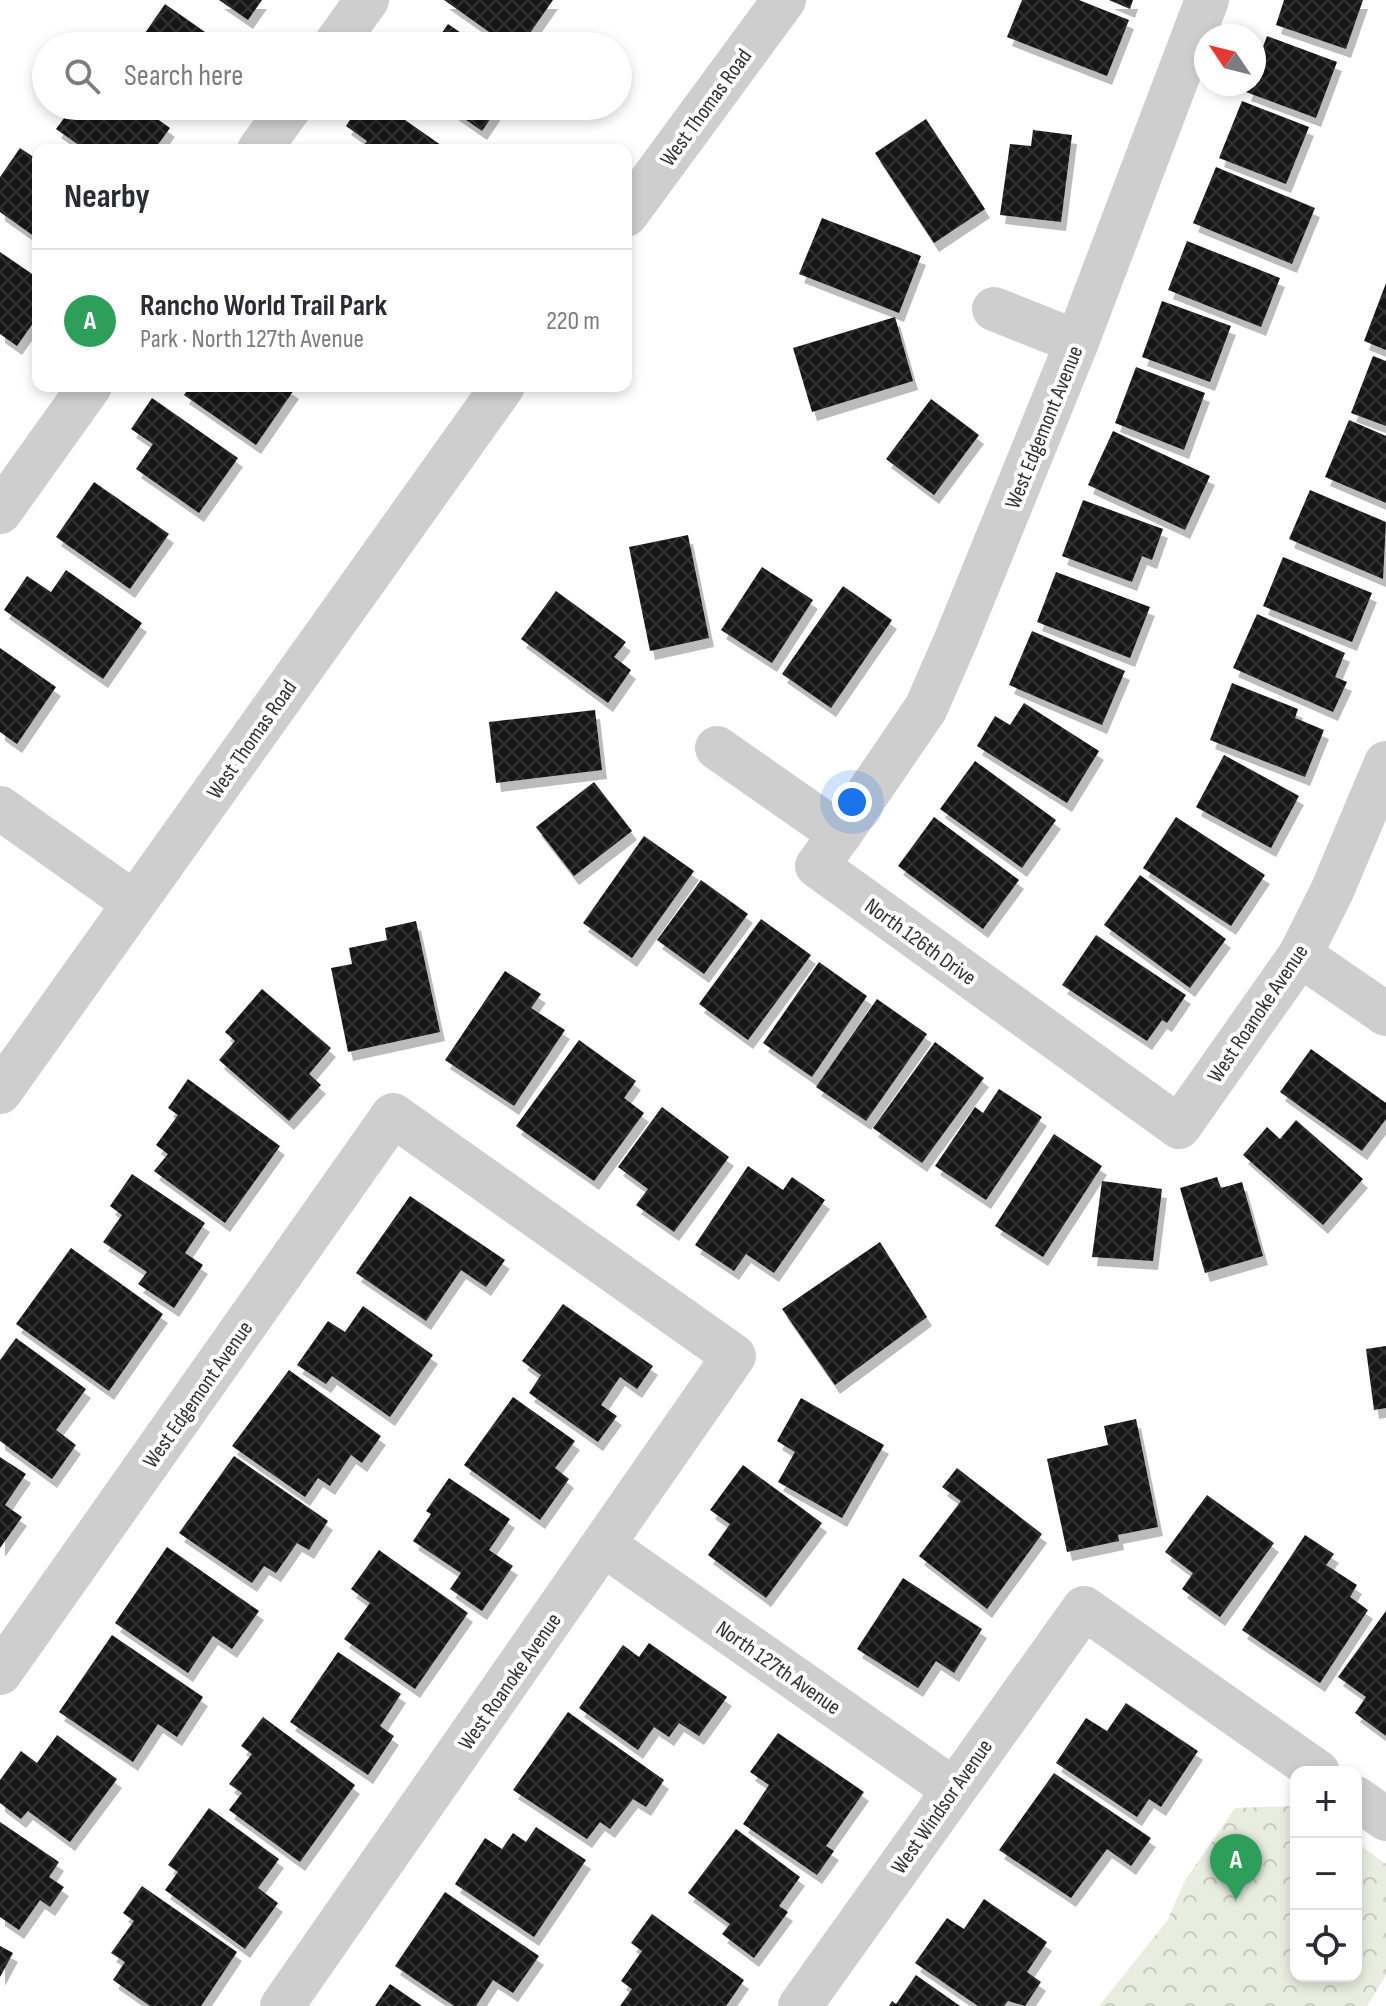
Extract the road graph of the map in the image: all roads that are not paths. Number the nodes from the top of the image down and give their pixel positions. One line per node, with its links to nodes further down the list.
1 (367, 0): 4 (street)
2 (784, 0): 7 (street, West Thomas Road)
3 (1207, 0): 9 (street, West Edgemont Avenue)
4 (344, 32)
5 (281, 120): 6 (street)
6 (263, 144)
7 (632, 207)
8 (994, 309): 9 (street)
9 (1077, 342): 16 (street, West Edgemont Avenue)
10 (86, 392): 12 (street)
11 (499, 392): 17 (street, West Thomas Road)
12 (0, 512)
13 (717, 748): 16 (street)
14 (1386, 763): 18 (street, West Roanoke Avenue)
15 (0, 808): 17 (street)
16 (840, 834): 21 (street, North 126th Drive)
17 (134, 903): 20 (street, West Thomas Road)
18 (1300, 955): 19 (street); 21 (street, West Roanoke Avenue)
19 (1386, 1014)
20 (0, 1092)
21 (1179, 1127)
22 (734, 1356): 23 (street, West Roanoke Avenue); 24 (street, West Edgemont Avenue)
23 (604, 1545): 26 (street, North 127th Avenue); 29 (street, West Roanoke Avenue)
24 (0, 1673)
25 (1309, 1766): 26 (street, West Windsor Avenue)
26 (953, 1789): 30 (street, West Windsor Avenue)
27 (1362, 1802): 28 (street)
28 (1386, 1819)
29 (282, 2006)
30 (800, 2006)

